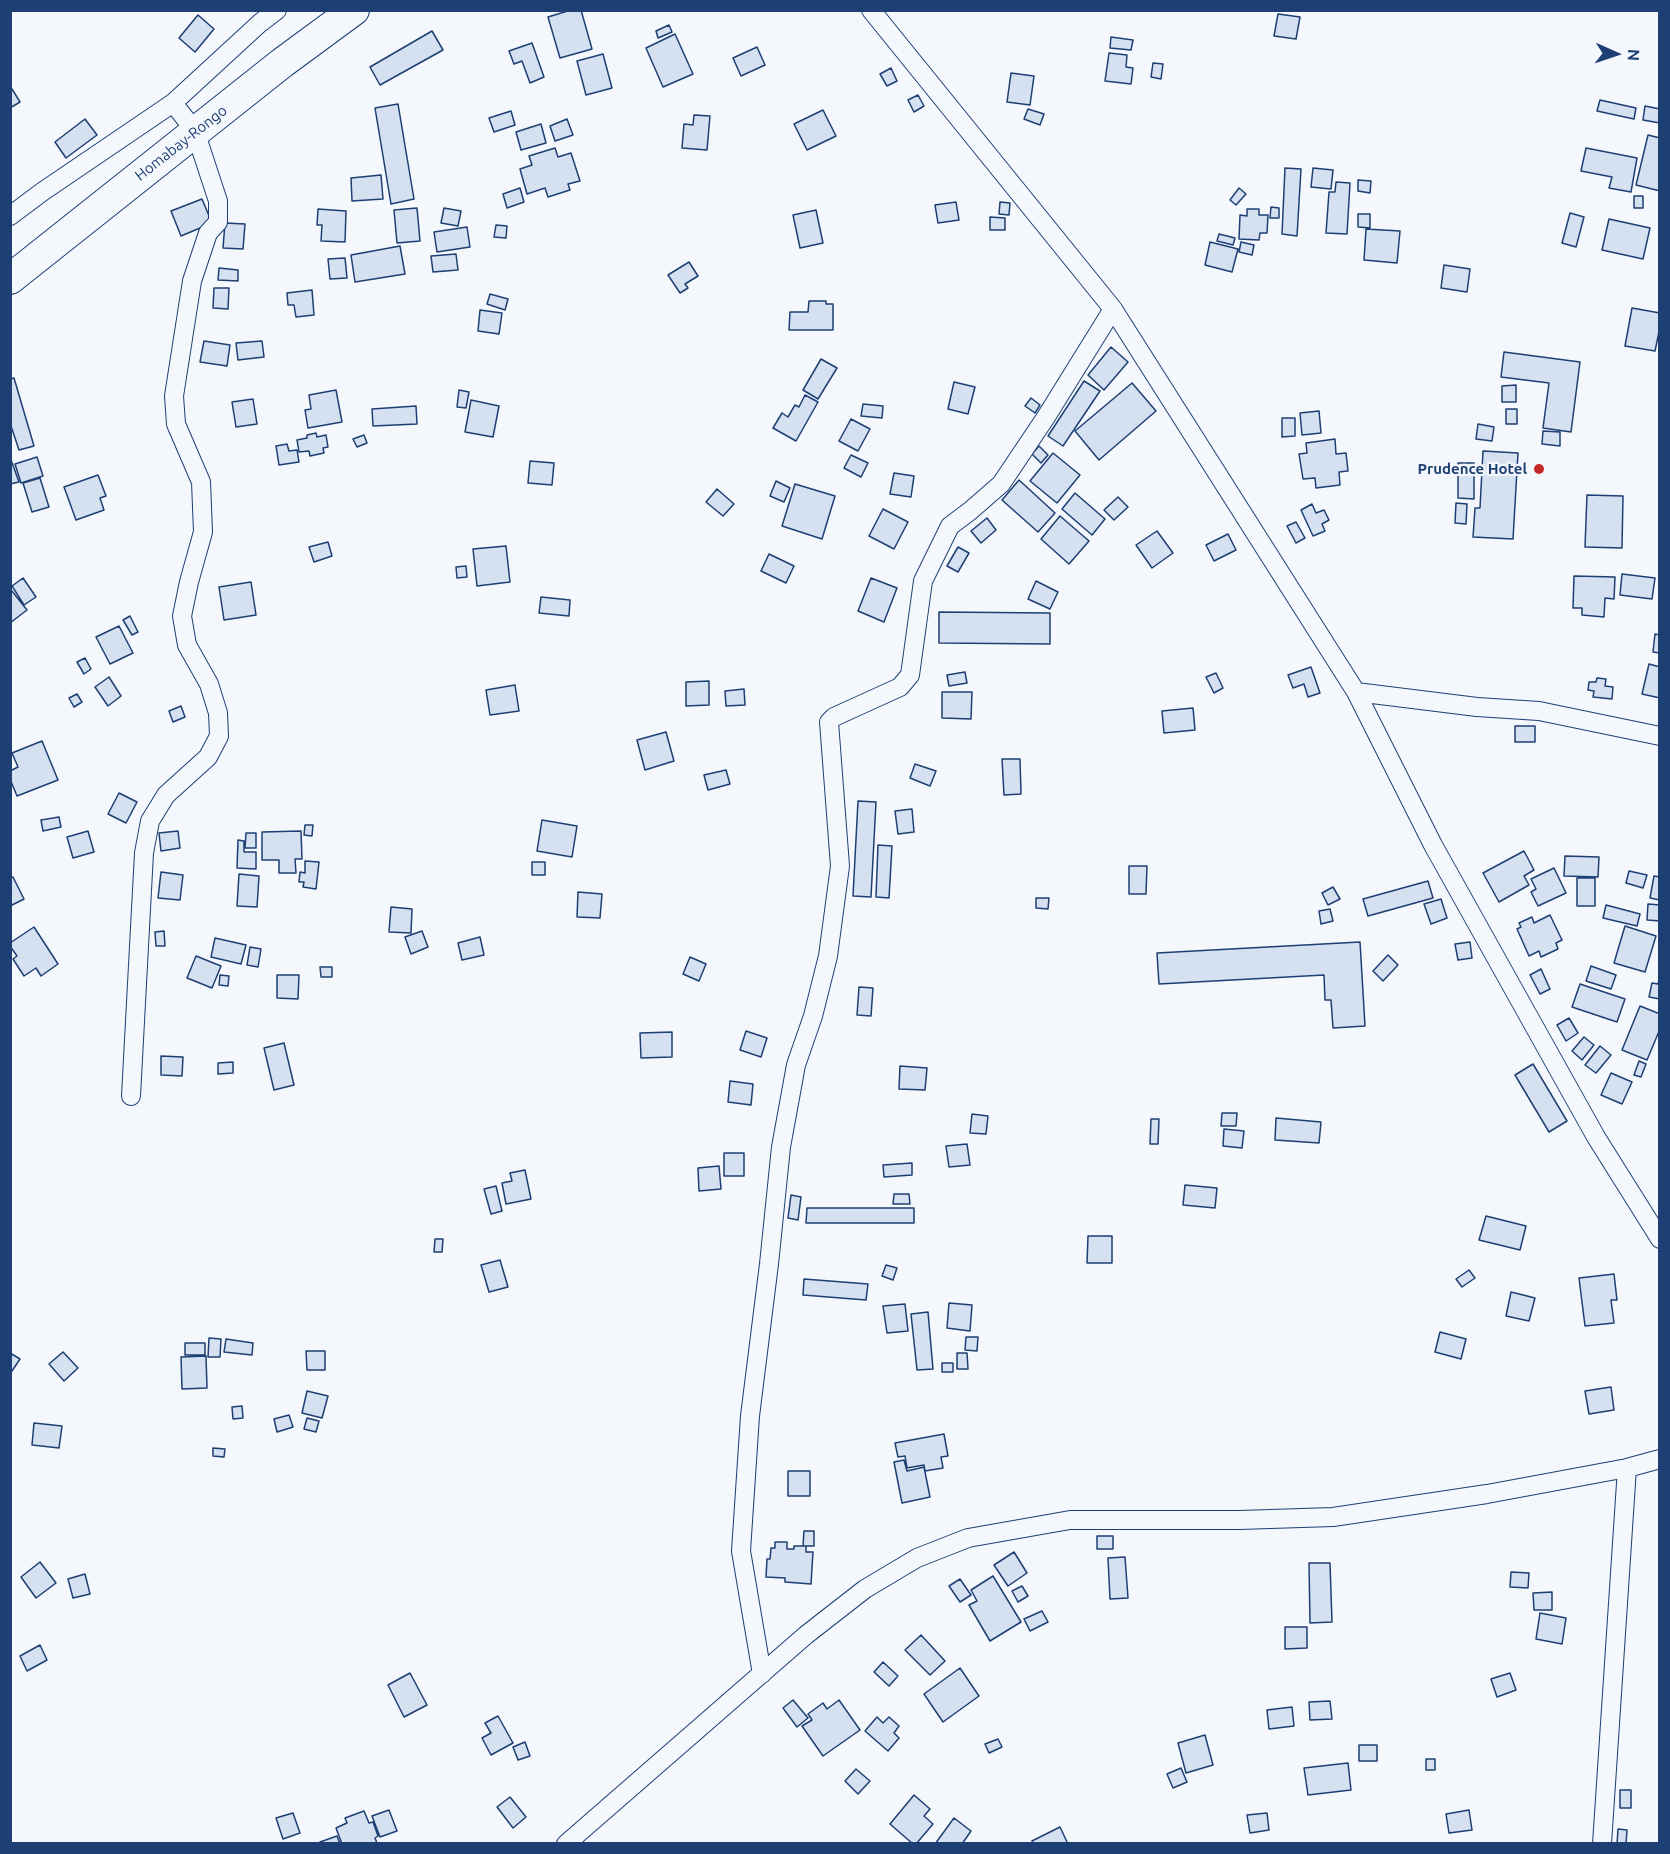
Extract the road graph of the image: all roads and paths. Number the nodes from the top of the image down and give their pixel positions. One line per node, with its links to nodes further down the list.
1 (277, 10): 4 (street)
2 (354, 10): 5 (highway, Homabay-Rongo)
3 (871, 10): 8 (street)
4 (173, 103): 5 (street); 6 (street)
5 (195, 131): 7 (highway, Homabay-Rongo); 11 (street)
6 (10, 216)
7 (10, 279)
8 (1113, 309): 9 (street); 15 (street)
9 (1356, 692): 10 (street); 12 (street)
10 (1659, 736)
11 (131, 1096)
12 (1659, 1239)
13 (1659, 1460): 14 (street)
14 (1627, 1468): 15 (street); 18 (street)
15 (762, 1674): 16 (street)
16 (583, 1838): 17 (street)
17 (566, 1844)
18 (1602, 1844)

